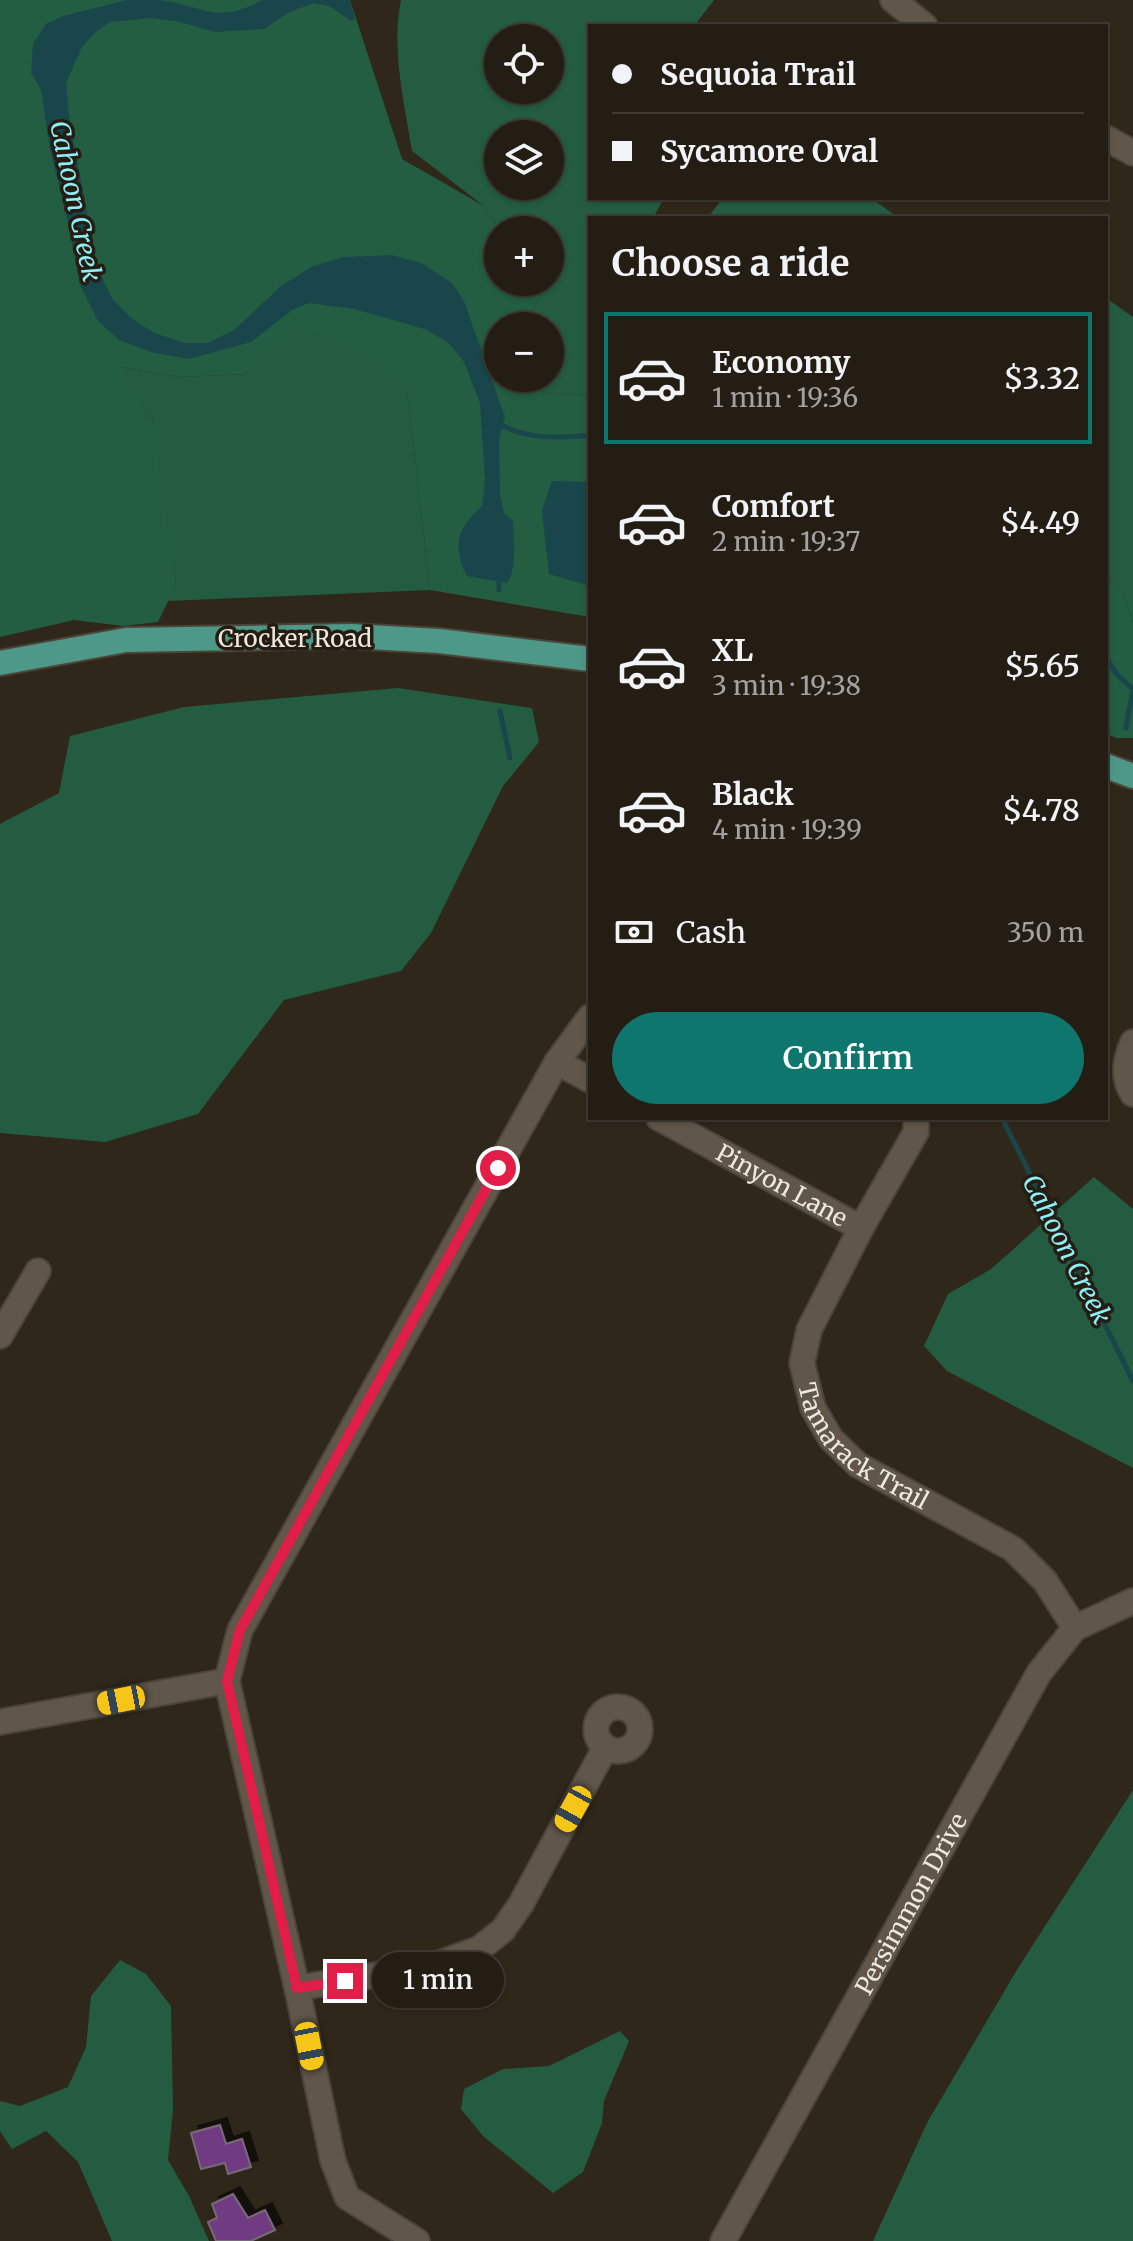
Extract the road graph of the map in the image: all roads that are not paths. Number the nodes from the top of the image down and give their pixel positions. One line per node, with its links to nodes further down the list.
1 (893, 0): 2 (street)
2 (923, 24)
3 (1108, 139): 4 (street)
4 (1133, 153)
5 (588, 659): 6 (main road, Crocker Road)
6 (0, 663)
7 (1108, 767): 8 (main road)
8 (1133, 776)
9 (588, 1020): 11 (street)
10 (1133, 1042): 13 (street)
11 (557, 1062): 12 (street); 21 (street)
12 (588, 1079)
13 (1133, 1094)
14 (663, 1120): 16 (street, Pinyon Lane)
15 (916, 1120): 16 (street, Tamarack Trail)
16 (861, 1228): 20 (street, Tamarack Trail)
17 (38, 1271): 18 (street)
18 (0, 1336)
19 (1133, 1601): 20 (street, Persimmon Drive)
20 (1075, 1628): 26 (street, Persimmon Drive)
21 (227, 1681): 22 (street); 24 (street)
22 (0, 1722)
23 (605, 1748): 24 (street)
24 (297, 1988): 25 (street)
25 (417, 2241)
26 (723, 2241)

